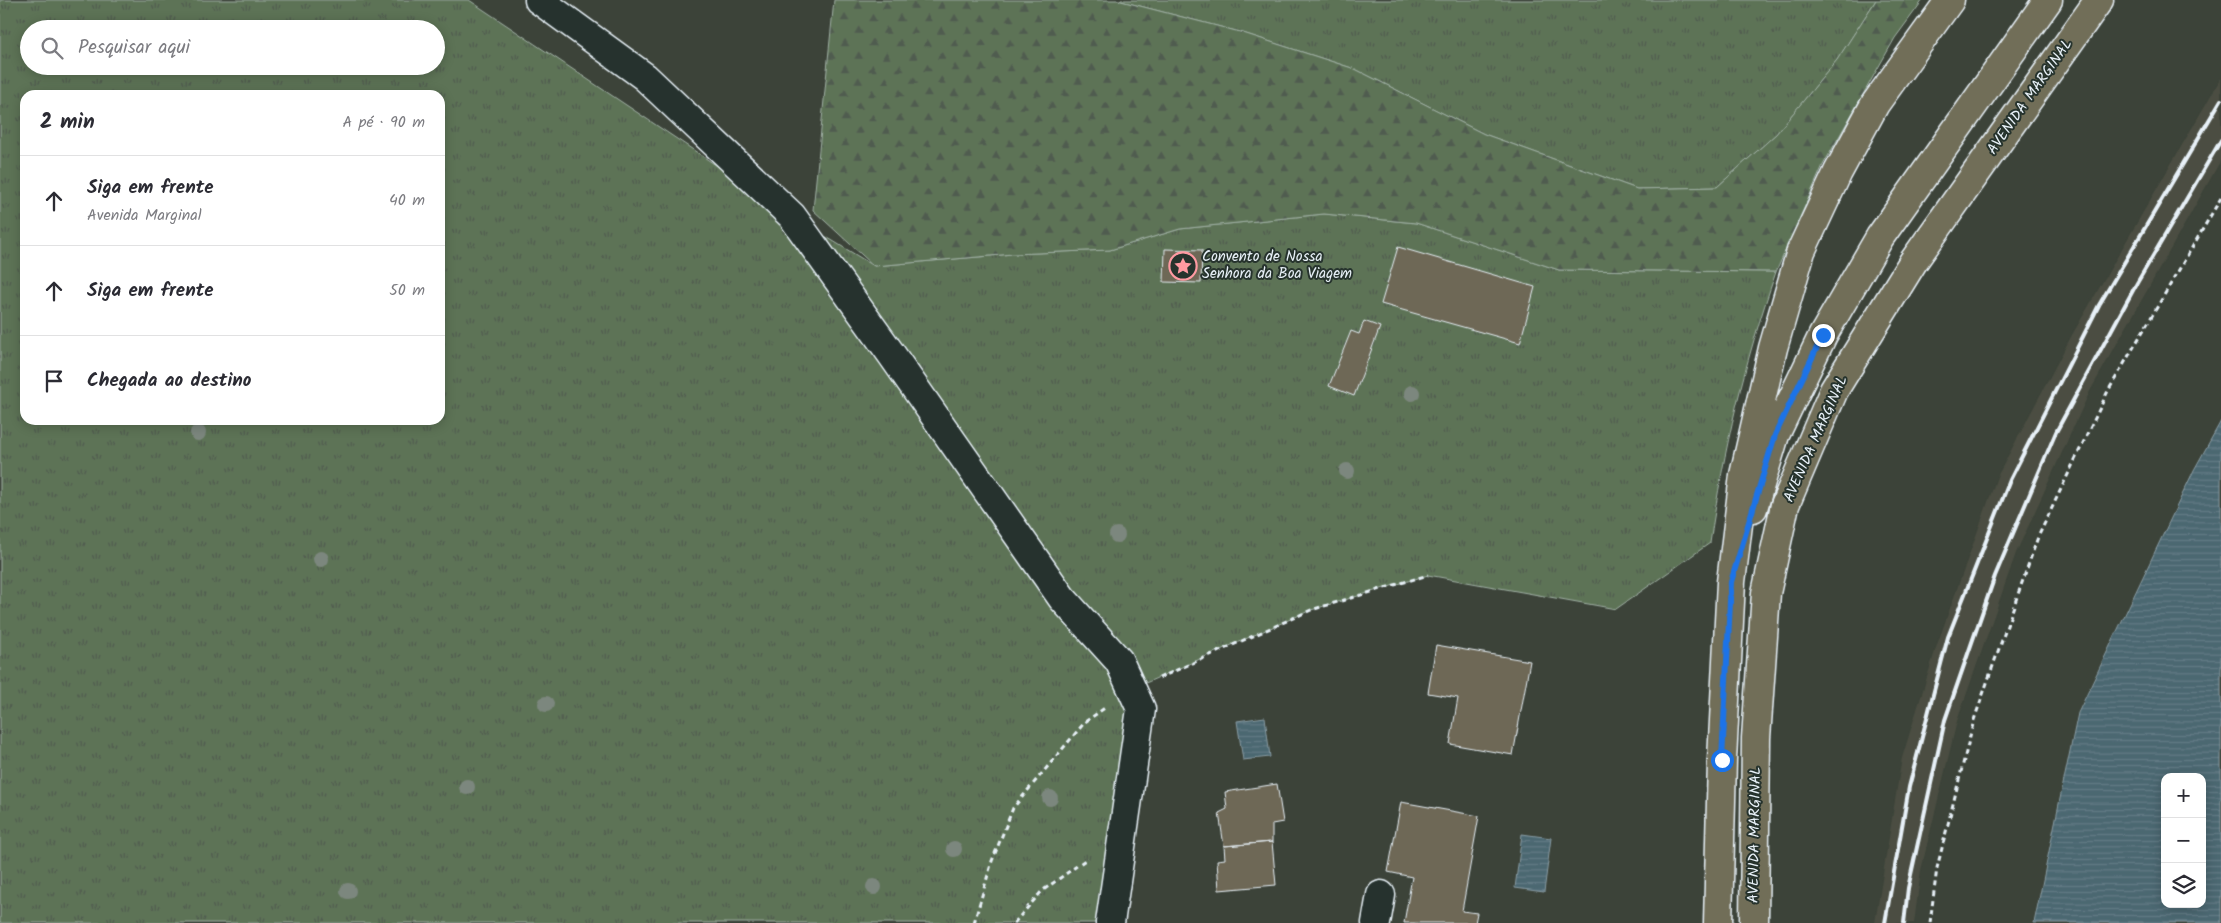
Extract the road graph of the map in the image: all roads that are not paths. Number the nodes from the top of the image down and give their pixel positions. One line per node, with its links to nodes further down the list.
1 (539, 0): 7 (street)
2 (1950, 0): 5 (main road)
3 (2048, 0): 5 (main road)
4 (2098, 0): 10 (main road, AVENIDA MARGINAL)
5 (1731, 582): 9 (main road)
6 (1381, 895): 8 (street)
7 (1110, 923)
8 (1376, 923)
9 (1718, 923)
10 (1754, 923)

